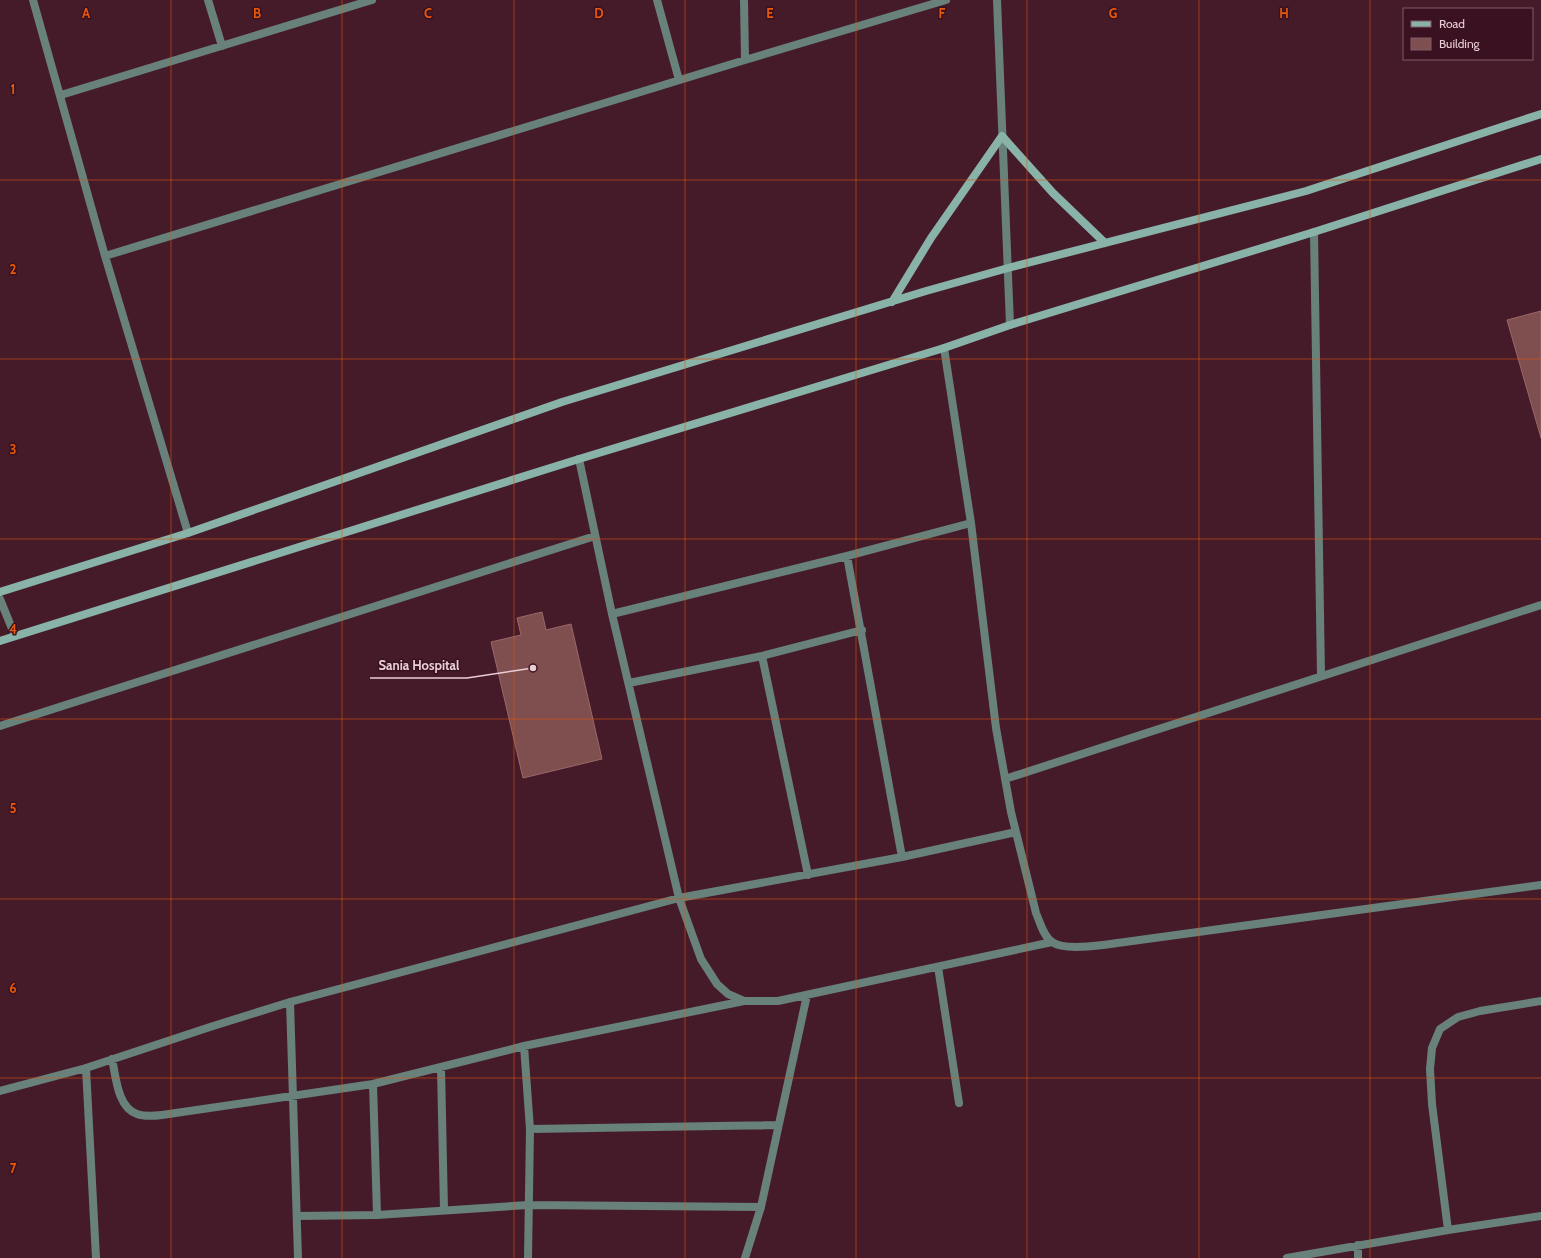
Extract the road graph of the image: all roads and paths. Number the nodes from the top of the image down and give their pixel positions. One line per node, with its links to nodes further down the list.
1 (33, 0): 11 (street)
2 (208, 0): 8 (street)
3 (372, 0): 8 (street)
4 (657, 0): 10 (street)
5 (744, 0): 9 (street)
6 (946, 0): 9 (street)
7 (997, 0): 13 (street)
8 (222, 46): 11 (street)
9 (745, 60): 10 (street)
10 (680, 80): 17 (street)
11 (61, 95): 17 (street)
12 (1541, 114): 16 (main road)
13 (1002, 136): 16 (main road); 18 (street); 19 (main road)
14 (1541, 159): 15 (main road)
15 (1314, 232): 20 (main road); 35 (street)
16 (1105, 243): 18 (main road)
17 (105, 256): 24 (street)
18 (1008, 268): 19 (main road); 20 (street)
19 (892, 302): 24 (main road)
20 (1010, 325): 21 (main road)
21 (944, 348): 22 (main road); 23 (street)
22 (579, 459): 25 (street); 32 (main road)
23 (971, 523): 26 (street); 38 (street)
24 (188, 533): 27 (main road)
25 (595, 536): 30 (street); 37 (street)
26 (847, 556): 30 (street); 31 (street)
27 (0, 592)
28 (0, 599): 32 (street)
29 (1541, 605): 35 (street)
30 (612, 614): 36 (street)
31 (862, 630): 34 (street); 40 (street)
32 (15, 636): 33 (main road)
33 (0, 641)
34 (762, 656): 36 (street); 41 (street)
35 (1320, 676): 38 (street)
36 (629, 682): 43 (street)
37 (0, 726)
38 (1005, 779): 39 (street)
39 (1016, 832): 40 (street); 44 (street)
40 (902, 857): 41 (street)
41 (808, 875): 43 (street)
42 (1541, 885): 44 (street)
43 (679, 898): 47 (street); 49 (street)
44 (1052, 942): 45 (street)
45 (938, 967): 46 (street); 57 (street)
46 (807, 995): 47 (street); 58 (street)
47 (744, 1001): 50 (street)
48 (1541, 1001): 66 (street)
49 (290, 1002): 51 (street); 56 (street)
50 (524, 1046): 53 (street); 59 (street)
51 (112, 1059): 52 (street); 56 (street)
52 (86, 1068): 55 (street); 68 (street)
53 (441, 1068): 54 (street); 62 (street)
54 (373, 1084): 56 (street); 63 (street)
55 (0, 1091)
56 (292, 1097): 64 (street)
57 (959, 1103)
58 (778, 1125): 59 (street); 61 (street)
59 (530, 1129): 60 (street)
60 (528, 1205): 61 (street); 62 (street); 70 (street)
61 (761, 1207): 71 (street)
62 (444, 1210): 63 (street)
63 (377, 1215): 64 (street)
64 (297, 1216): 69 (street)
65 (1541, 1216): 66 (street)
66 (1448, 1230): 67 (street)
67 (1358, 1245): 72 (street); 73 (street)
68 (96, 1258)
69 (298, 1258)
70 (528, 1258)
71 (745, 1258)
72 (1287, 1258)
73 (1358, 1258)

